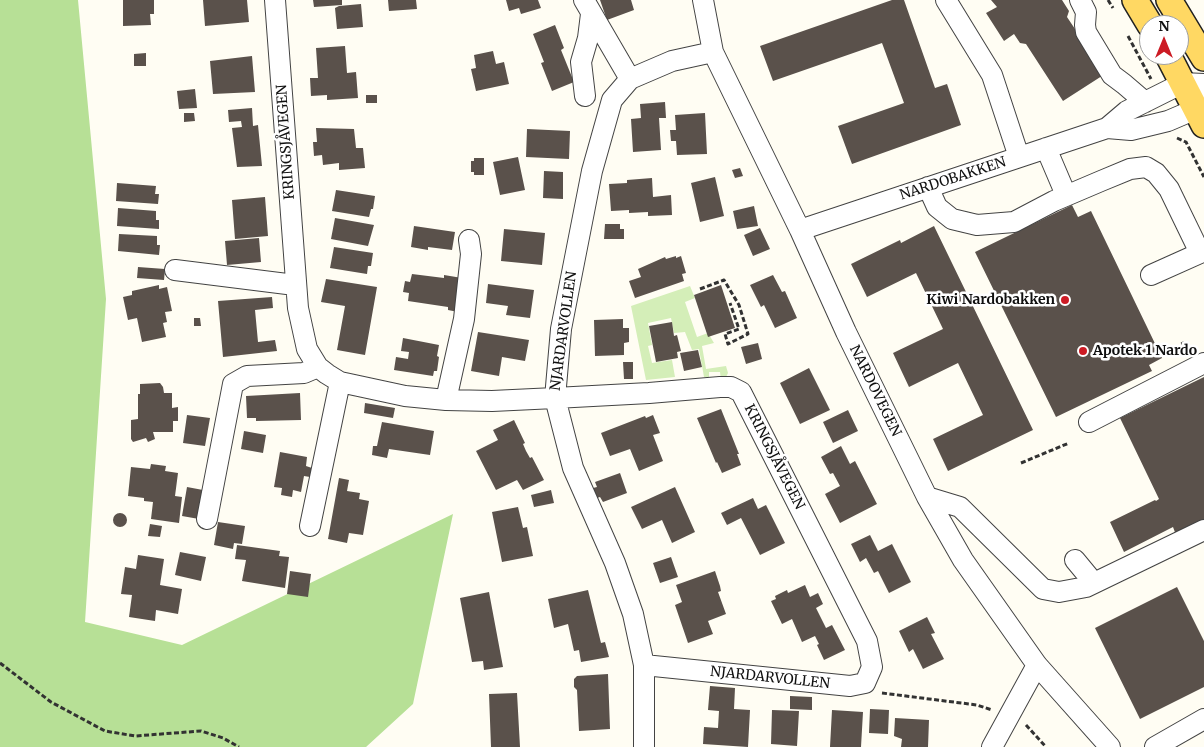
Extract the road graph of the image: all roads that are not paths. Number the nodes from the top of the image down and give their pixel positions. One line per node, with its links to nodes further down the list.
1 (275, 0): 26 (street, KRINGSJÅVEGEN)
2 (703, 0): 9 (street, NARDOVEGEN)
3 (1080, 0): 15 (street)
4 (1168, 0): 10 (main road)
5 (949, 1): 19 (street)
6 (588, 7): 12 (street); 14 (street)
7 (1126, 8): 8 (main road)
8 (1139, 17)
9 (713, 52): 12 (street, NJARDARVOLLEN); 22 (street, NARDOVEGEN)
10 (1204, 58)
11 (1177, 65): 13 (main road)
12 (630, 79): 30 (street, NJARDARVOLLEN)
13 (1193, 83): 15 (street, NARDOBAKKEN); 16 (main road)
14 (585, 96)
15 (1145, 102): 17 (street, NARDOBAKKEN)
16 (1201, 112): 17 (street, NARDOBAKKEN)
17 (1107, 128): 18 (street, NARDOBAKKEN)
18 (1046, 148): 19 (street, NARDOBAKKEN); 21 (street)
19 (1019, 157): 20 (street, NARDOBAKKEN)
20 (928, 187): 21 (street); 22 (street, NARDOBAKKEN)
21 (1066, 196): 25 (street)
22 (800, 230): 33 (street, NARDOVEGEN)
23 (469, 240): 31 (street)
24 (175, 270): 26 (street)
25 (1152, 275)
26 (295, 285): 28 (street, KRINGSJÅVEGEN)
27 (1204, 363): 32 (street)
28 (318, 367): 29 (street, KRINGSJÅVEGEN); 34 (street)
29 (340, 382): 31 (street, KRINGSJÅVEGEN); 35 (street)
30 (555, 398): 31 (street, KRINGSJÅVEGEN); 39 (street, NJARDARVOLLEN); 41 (street, KRINGSJÅVEGEN)
31 (446, 400)
32 (1089, 422)
33 (927, 497): 38 (street); 40 (street, NARDOVEGEN)
34 (207, 519)
35 (310, 526)
36 (1204, 530): 38 (street)
37 (1075, 560): 38 (street)
38 (1094, 583)
39 (644, 665): 41 (street, NJARDARVOLLEN); 43 (street, NJARDARVOLLEN)
40 (1037, 665): 44 (street); 45 (street, NARDOVEGEN)
41 (865, 683)
42 (1204, 719): 46 (street)
43 (644, 747)
44 (992, 747)
45 (1110, 747)
46 (1155, 747)

